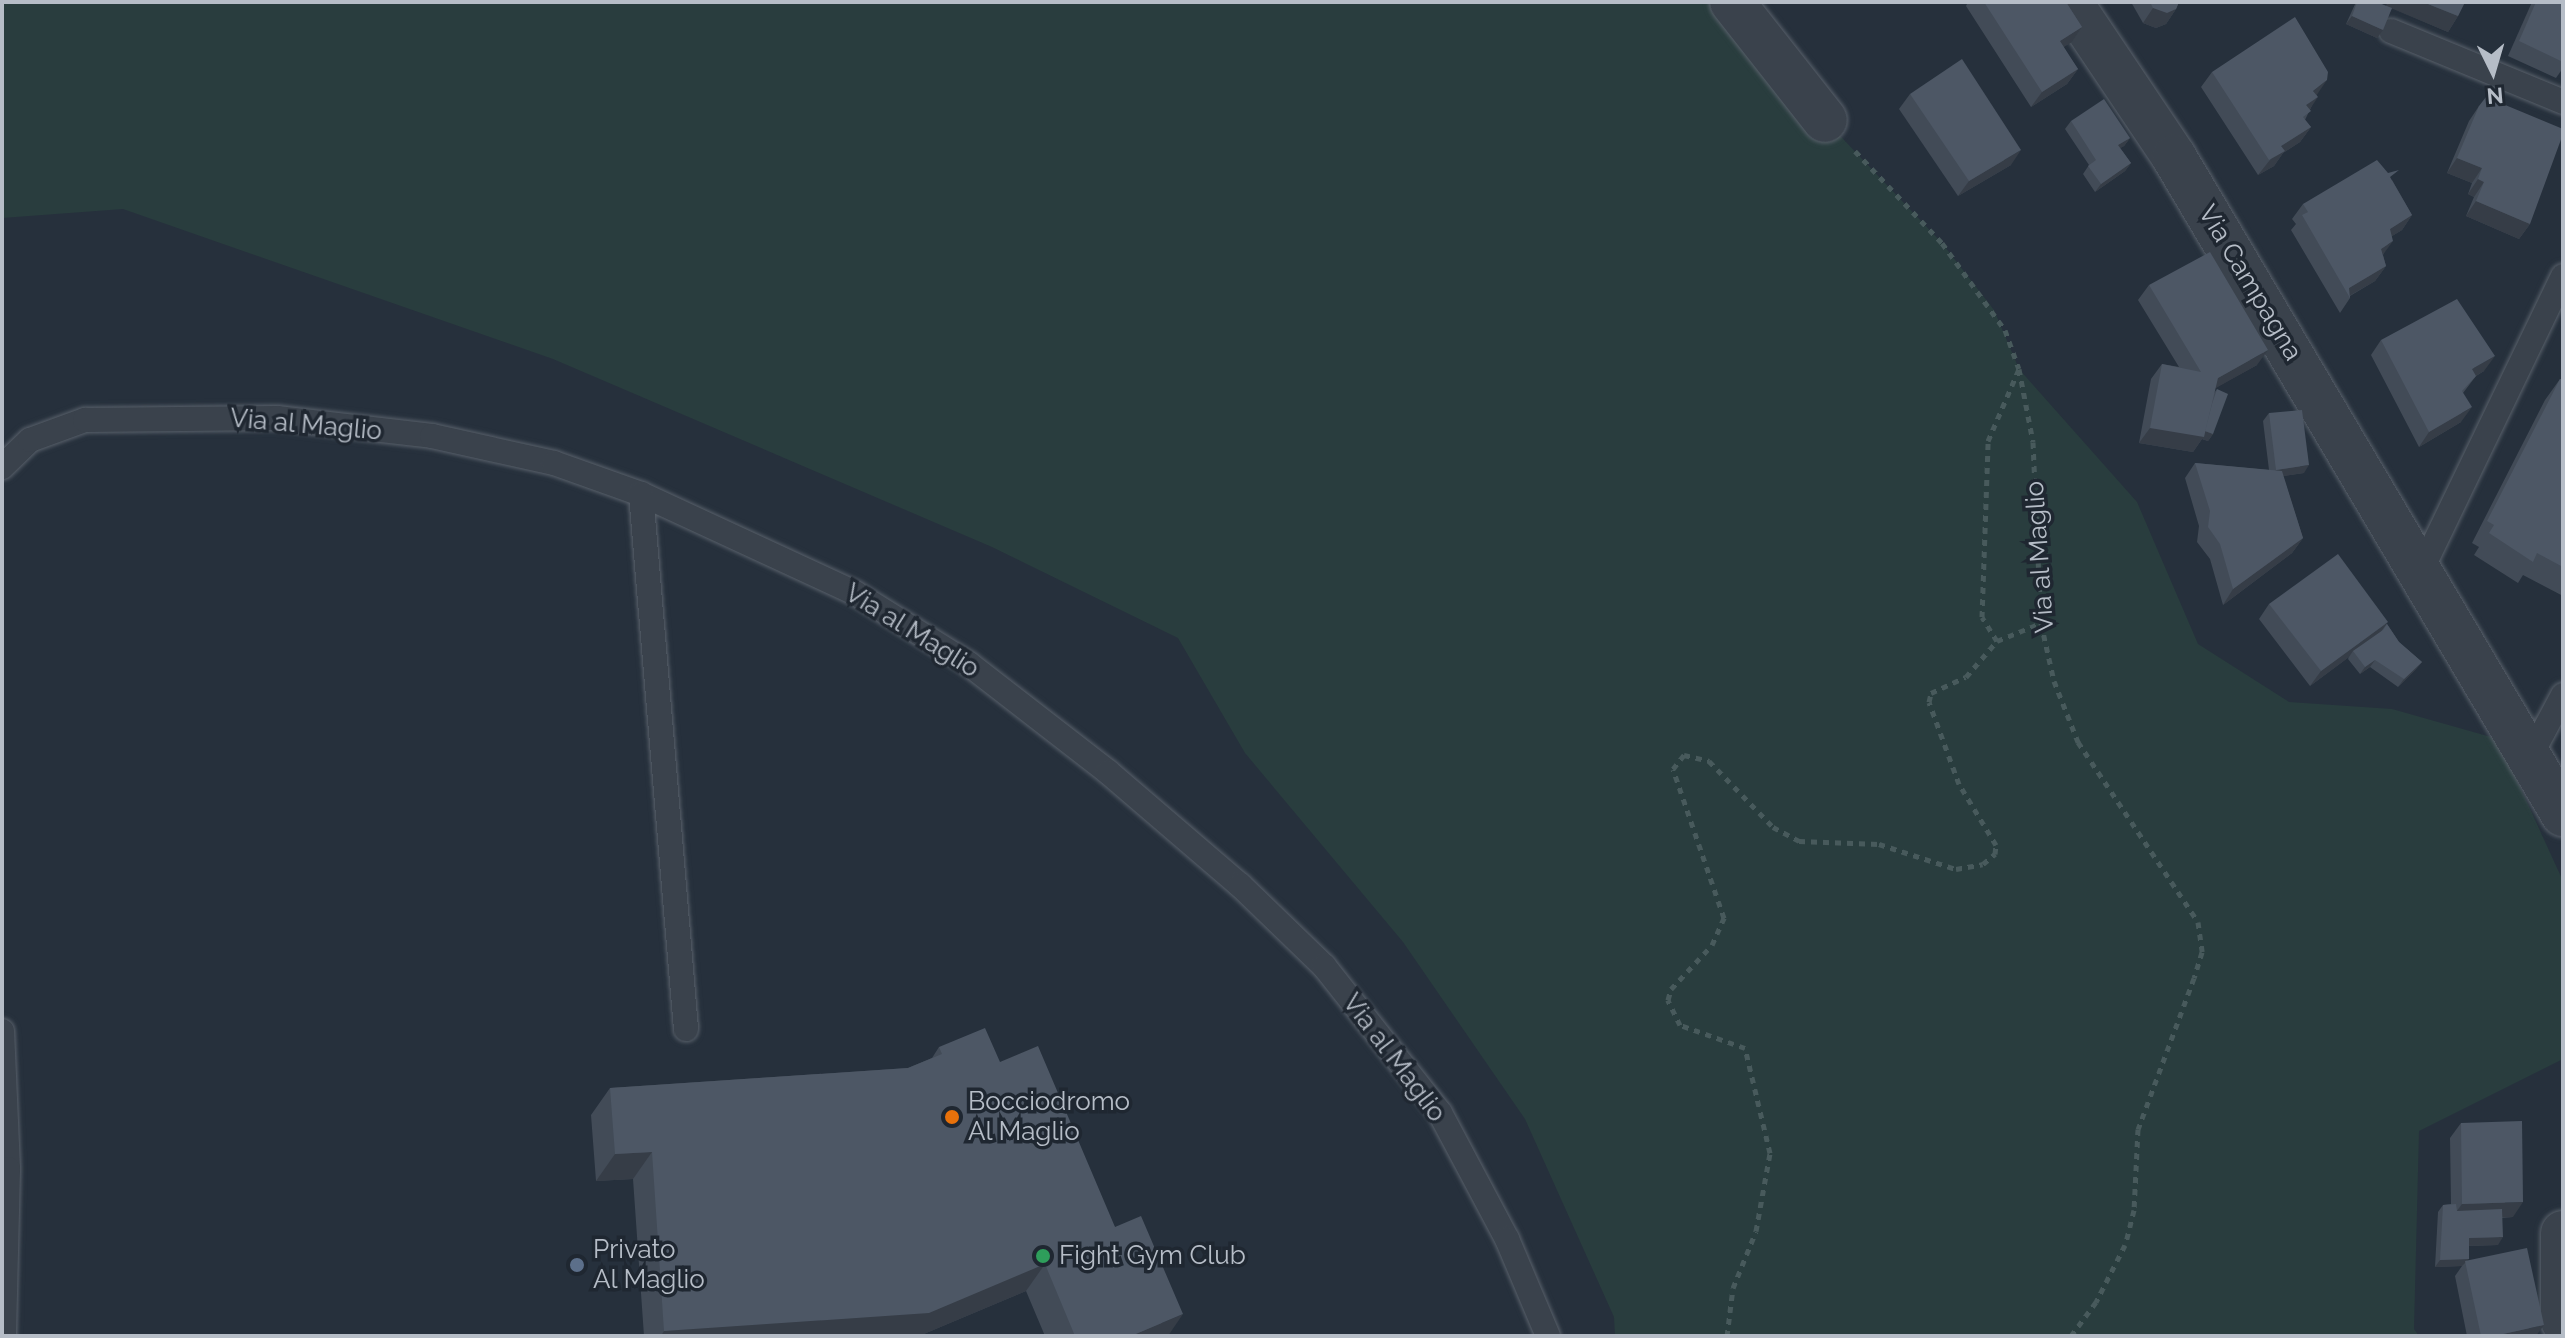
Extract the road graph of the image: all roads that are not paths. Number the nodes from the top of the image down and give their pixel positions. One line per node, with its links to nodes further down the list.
1 (1732, 2): 5 (street)
2 (2070, 2): 9 (street, Via Campagna)
3 (2391, 31): 4 (lane)
4 (2563, 102)
5 (1825, 120)
6 (2563, 276): 9 (lane)
7 (2, 467): 8 (lane, Via al Maglio)
8 (641, 494): 13 (lane); 18 (lane, Via al Maglio)
9 (2422, 569): 11 (street, Via Campagna)
10 (2563, 695): 11 (lane)
11 (2531, 755): 12 (street, Via Campagna)
12 (2563, 814)
13 (686, 1029)
14 (2, 1031): 17 (lane)
15 (2563, 1233): 16 (street)
16 (2563, 1321)
17 (4, 1336)
18 (1548, 1336)

